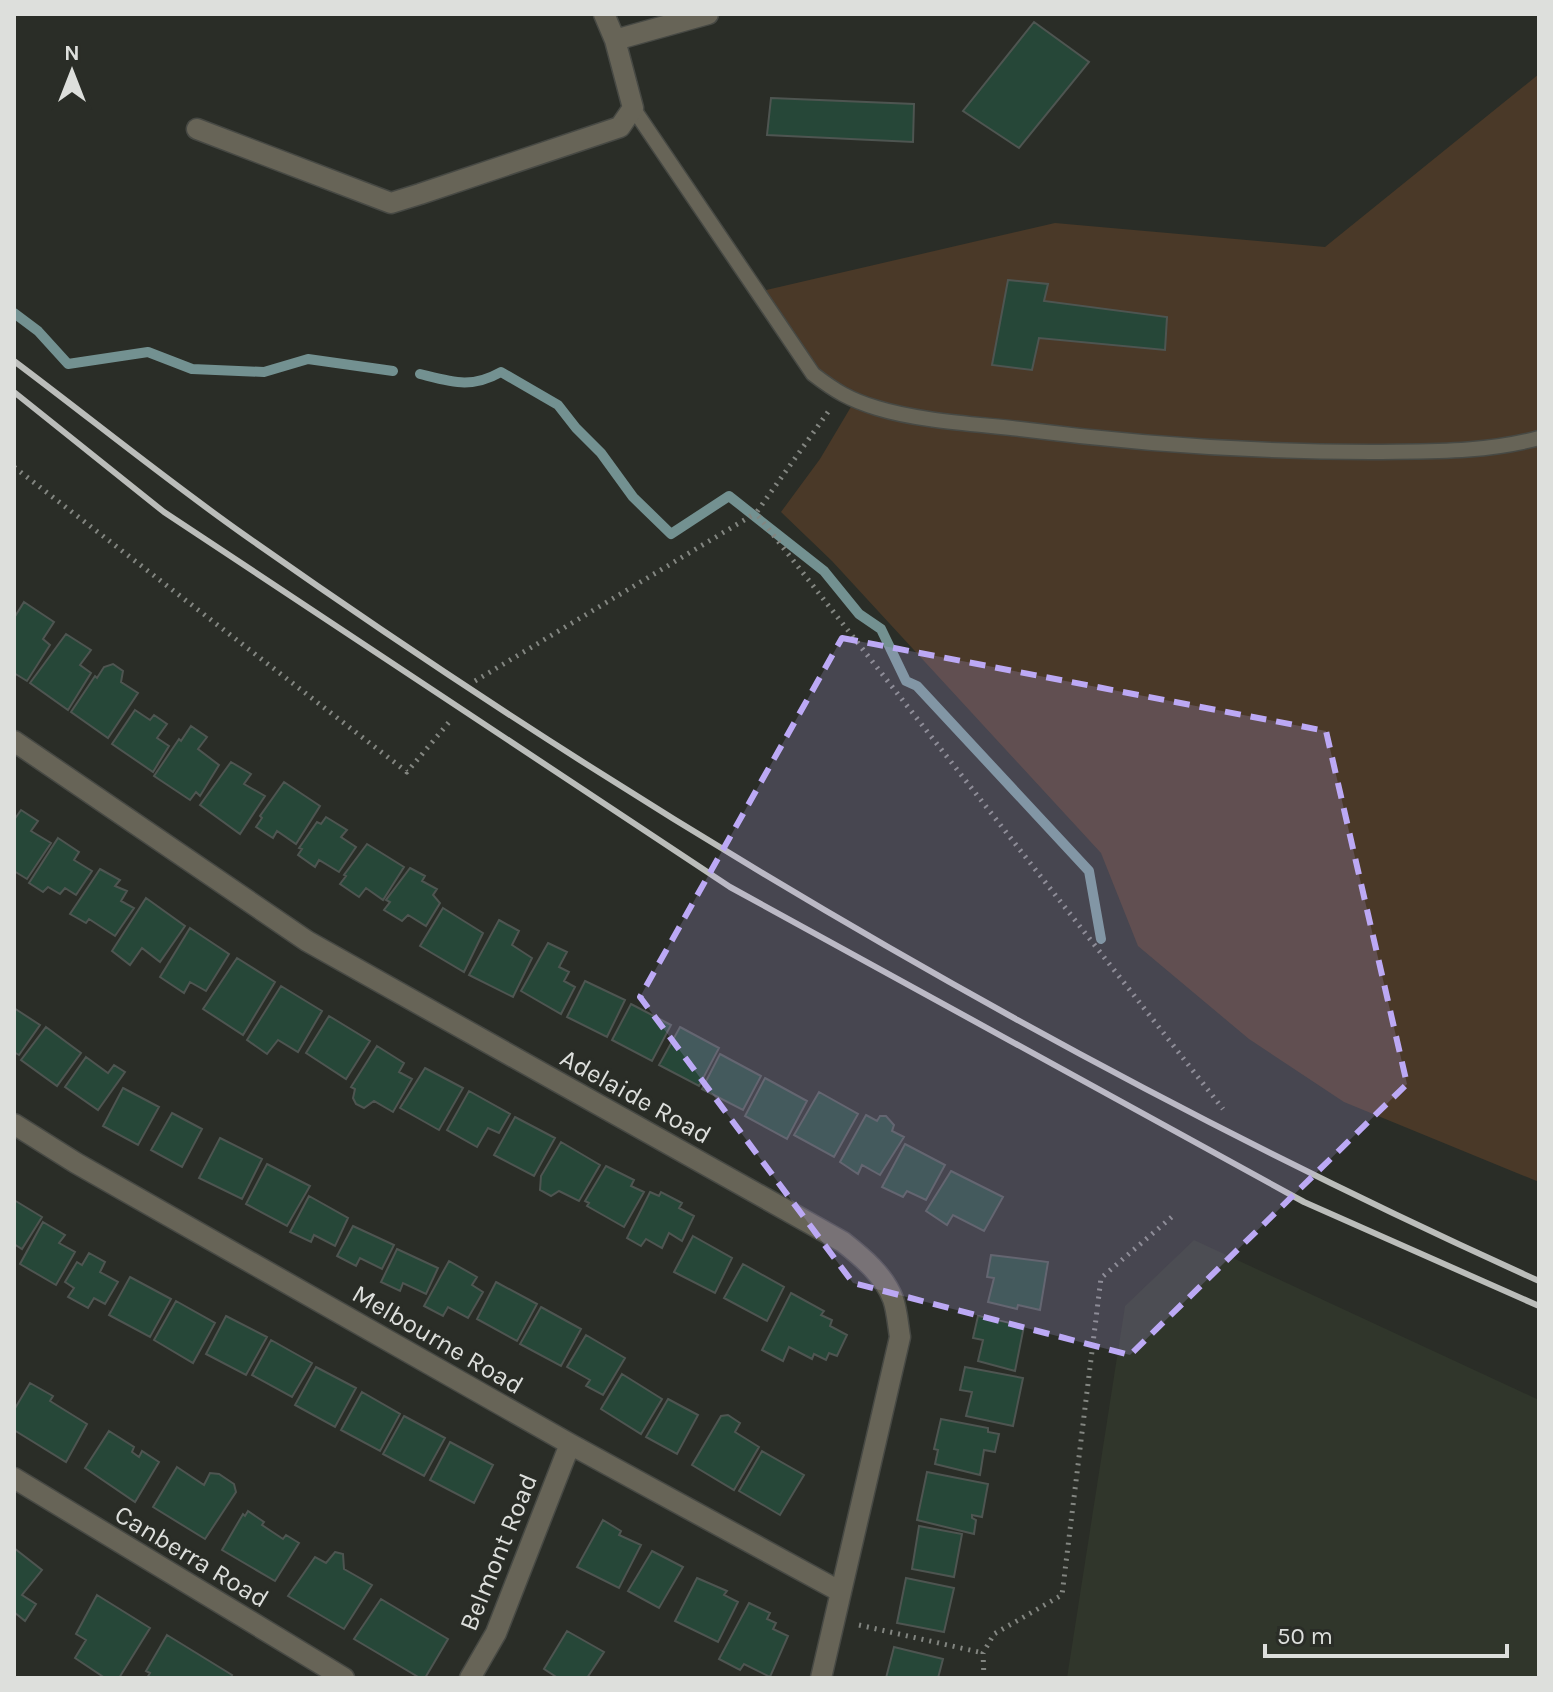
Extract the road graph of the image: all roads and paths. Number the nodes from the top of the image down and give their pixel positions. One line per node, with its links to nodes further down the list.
1 (604, 14): 3 (street)
2 (708, 14): 3 (street)
3 (615, 40): 4 (street)
4 (633, 108): 5 (street); 6 (lane)
5 (197, 129)
6 (841, 395): 7 (lane); 9 (path)
7 (1539, 438)
8 (14, 467): 11 (path)
9 (756, 513): 10 (path); 13 (path)
10 (475, 681)
11 (450, 721)
12 (14, 741): 18 (street, Adelaide Road)
13 (1223, 1109)
14 (14, 1124): 16 (street, Melbourne Road)
15 (1174, 1215): 20 (path)
16 (570, 1444): 18 (street, Melbourne Road); 22 (street, Belmont Road)
17 (14, 1478): 21 (street, Canberra Road)
18 (841, 1592): 19 (street, Adelaide Road)
19 (836, 1620): 20 (path); 23 (street, Adelaide Road)
20 (983, 1653): 24 (path)
21 (344, 1678)
22 (470, 1678)
23 (821, 1678)
24 (984, 1678)

